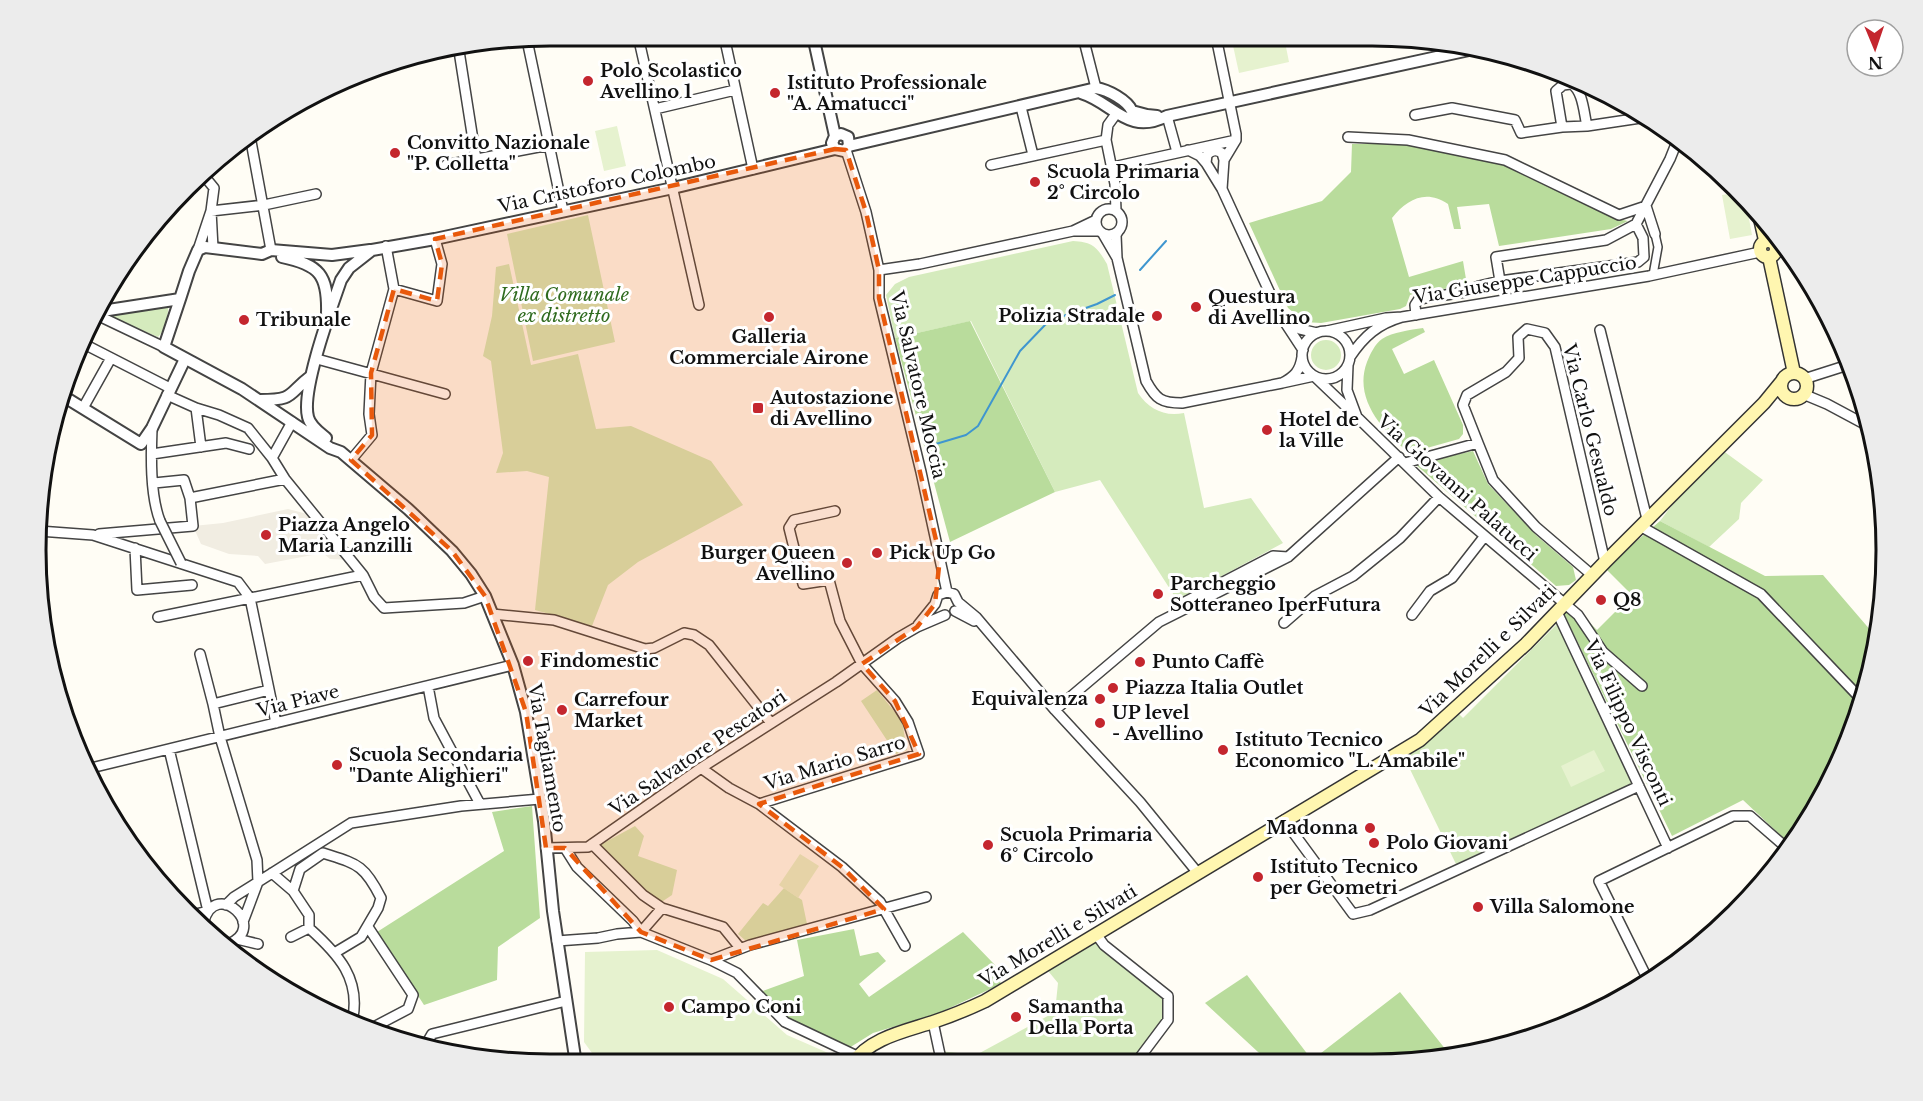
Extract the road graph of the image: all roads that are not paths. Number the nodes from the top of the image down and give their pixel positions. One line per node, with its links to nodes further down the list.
1 (640, 46): 17 (street)
2 (726, 46): 11 (street)
3 (815, 46): 24 (street)
4 (1085, 46): 10 (street)
5 (1218, 46): 15 (street)
6 (529, 47): 29 (street)
7 (1454, 53): 15 (street)
8 (460, 55): 36 (street)
9 (1564, 85): 23 (street)
10 (1096, 88): 13 (street); 14 (street)
11 (735, 90): 17 (street); 42 (street)
12 (1578, 91): 22 (street)
13 (1081, 93): 16 (street); 18 (street)
14 (1116, 97): 18 (street); 18 (street)
15 (1230, 103): 20 (street); 27 (street)
16 (1021, 106): 30 (street); 35 (street)
17 (655, 109): 44 (street)
18 (1121, 113): 20 (street); 26 (street)
19 (1414, 115): 23 (street)
20 (1167, 117): 34 (street)
21 (1633, 119): 22 (street)
22 (1587, 126): 23 (street)
23 (1562, 127)
24 (836, 136): 30 (street); 32 (street)
25 (1348, 137): 48 (street)
26 (1106, 140): 35 (street); 41 (street)
27 (1236, 140): 33 (street); 37 (street)
28 (252, 145): 47 (street)
29 (549, 146): 36 (street); 50 (street)
30 (848, 148): 32 (street); 66 (street, Via Salvatore Moccia)
31 (1675, 148): 48 (street)
32 (835, 149): 42 (street, Via Cristoforo Colombo)
33 (1188, 150): 34 (street); 38 (street)
34 (1177, 152): 41 (street)
35 (1033, 155): 40 (street)
36 (476, 159): 39 (street)
37 (1224, 160): 38 (street); 45 (street)
38 (1206, 163): 45 (street)
39 (446, 165)
40 (991, 165)
41 (1113, 167): 51 (street)
42 (753, 169): 44 (street, Via Cristoforo Colombo)
43 (208, 181): 49 (street)
44 (673, 188): 50 (street, Via Cristoforo Colombo); 71 (street)
45 (1222, 189): 73 (street)
46 (316, 194): 47 (street)
47 (264, 206): 49 (street); 64 (street)
48 (1646, 206): 53 (street); 57 (street, Via Giuseppe Cappuccio)
49 (211, 211): 60 (street); 62 (street)
50 (563, 211): 58 (street, Via Cristoforo Colombo)
51 (1116, 211): 52 (street); 54 (street)
52 (1096, 220): 55 (street); 56 (street)
53 (1636, 224): 68 (street); 68 (street)
54 (1119, 230): 56 (street); 65 (street)
55 (1073, 231): 56 (street); 66 (street)
56 (1101, 232): 65 (street)
57 (1654, 234): 67 (street, Via Giuseppe Cappuccio)
58 (435, 239): 59 (street, Via Cristoforo Colombo); 69 (street)
59 (386, 246): 63 (street, Via Cristoforo Colombo); 69 (street)
60 (213, 248): 62 (street); 64 (street)
61 (1771, 249): 67 (street, Via Giuseppe Cappuccio); 91 (main road)
62 (198, 250): 70 (street)
63 (372, 250): 64 (street); 77 (street)
64 (267, 252): 77 (street)
65 (1117, 258): 93 (street)
66 (879, 270): 133 (street, Via Salvatore Moccia)
67 (1653, 275): 74 (street, Via Giuseppe Cappuccio)
68 (1500, 281): 74 (street)
69 (394, 290): 88 (street)
70 (180, 299): 72 (street); 81 (street)
71 (699, 305)
72 (108, 309)
73 (1280, 315): 79 (street); 82 (street)
74 (1416, 315): 75 (street, Via Giuseppe Cappuccio)
75 (1402, 317): 79 (street, Via Giuseppe Cappuccio); 86 (street, Via Giuseppe Cappuccio)
76 (103, 318): 81 (street)
77 (327, 322): 85 (street)
78 (1600, 330): 121 (street)
79 (1321, 332): 82 (street); 86 (street)
80 (90, 347): 83 (street)
81 (164, 347): 84 (street)
82 (1302, 353): 90 (street); 93 (street)
83 (111, 358): 94 (street); 101 (street)
84 (185, 359): 94 (street); 99 (street)
85 (316, 359): 88 (street); 89 (street)
86 (1349, 361): 90 (street); 103 (street, Via Giovanni Palatucci)
87 (1841, 366): 91 (street)
88 (371, 373): 95 (street); 114 (street)
89 (311, 376): 99 (street); 111 (street)
90 (1314, 376): 93 (street); 103 (street, Via Giovanni Palatucci)
91 (1799, 376): 92 (main road); 96 (main road)
92 (1782, 381): 97 (main road); 100 (main road, Via Morelli e Silvati)
93 (1282, 383)
94 (169, 391): 102 (street); 106 (street)
95 (445, 394)
96 (1803, 394): 97 (main road); 105 (street)
97 (1788, 397): 100 (main road)
98 (70, 400): 101 (street)
99 (260, 400): 104 (street, Via Tagliamento)
100 (1764, 403): 121 (main road, Via Morelli e Silvati)
101 (83, 408): 108 (street)
102 (196, 408): 109 (street); 113 (street)
103 (1357, 417): 115 (street, Via Giovanni Palatucci)
104 (292, 422): 111 (street, Via Tagliamento); 113 (street)
105 (1859, 422)
106 (152, 428): 108 (street); 112 (street)
107 (1478, 443): 115 (street); 127 (street, Via Carlo Gesualdo); 130 (street, Via Carlo Gesualdo)
108 (141, 444): 112 (street)
109 (201, 447): 110 (street); 112 (street)
110 (249, 449)
111 (341, 452): 114 (street, Via Tagliamento)
112 (152, 454): 117 (street)
113 (272, 458): 116 (street)
114 (351, 460): 132 (street, Via Tagliamento)
115 (1402, 460): 118 (street, Via Giovanni Palatucci); 126 (street)
116 (285, 479): 119 (street); 129 (street)
117 (154, 483): 119 (street); 128 (street, bridge)
118 (1439, 497): 124 (street, Via Giovanni Palatucci); 141 (street)
119 (190, 498): 123 (street)
120 (835, 511): 144 (street)
121 (1644, 523): 127 (main road, Via Morelli e Silvati); 149 (street)
122 (47, 532): 123 (street)
123 (93, 535): 125 (street)
124 (1484, 537): 136 (street, Via Giovanni Palatucci); 139 (street)
125 (135, 548): 128 (street); 131 (street)
126 (1288, 558): 135 (street); 151 (street)
127 (1605, 562): 130 (main road, Via Morelli e Silvati)
128 (181, 563): 134 (street)
129 (363, 575): 132 (street); 134 (street)
130 (1592, 575): 136 (main road, Via Morelli e Silvati)
131 (192, 585)
132 (485, 596): 138 (street, Via Tagliamento)
133 (940, 597): 137 (street); 137 (street); 142 (street, Via Salvatore Pescatori)
134 (250, 598): 140 (street); 148 (street)
135 (1179, 605)
136 (1561, 608): 147 (street, Via Giovanni Palatucci); 158 (street, Via Filippo Visconti); 162 (main road, Via Morelli e Silvati)
137 (953, 609): 142 (street, Via Salvatore Pescatori); 151 (street)
138 (492, 614): 145 (street, Via Tagliamento); 153 (street)
139 (1412, 615)
140 (158, 617)
141 (1284, 622)
142 (917, 627): 144 (street, Via Salvatore Pescatori)
143 (200, 654): 150 (street)
144 (862, 664): 153 (street, Via Salvatore Pescatori); 161 (street, Via Mario Sarro)
145 (513, 665): 146 (street, Via Piave); 159 (street, Via Tagliamento)
146 (428, 686): 152 (street, Via Piave); 160 (street)
147 (1642, 686)
148 (269, 690): 150 (street); 152 (street)
149 (1856, 693)
150 (213, 704): 154 (street)
151 (1055, 710): 169 (street)
152 (276, 723): 154 (street, Via Piave)
153 (771, 723): 157 (street, Via Salvatore Pescatori)
154 (220, 737): 155 (street, Via Piave); 170 (street)
155 (169, 750): 156 (street, Via Piave); 176 (street)
156 (95, 767)
157 (701, 768): 161 (street); 163 (street, Via Salvatore Pescatori)
158 (1639, 786): 162 (street); 167 (street, Via Filippo Visconti)
159 (540, 799): 160 (street); 165 (street, Via Tagliamento)
160 (480, 804): 168 (street)
161 (759, 804): 175 (street)
162 (1284, 820): 169 (main road, Via Morelli e Silvati)
163 (592, 844): 166 (street, Via Salvatore Pescatori); 174 (street)
164 (1782, 844): 167 (street)
165 (546, 848): 166 (street, Via Salvatore Pescatori); 185 (street, Via Tagliamento)
166 (565, 848): 182 (street)
167 (1668, 848): 193 (street)
168 (272, 873): 170 (street); 171 (street)
169 (1197, 873): 183 (main road, Via Morelli e Silvati)
170 (258, 882): 173 (street); 179 (street)
171 (293, 891): 180 (street); 181 (street)
172 (926, 897): 175 (street)
173 (226, 904): 176 (street); 179 (street)
174 (662, 908): 182 (street); 190 (street)
175 (884, 909): 189 (street); 190 (street)
176 (208, 911): 177 (street); 178 (street)
177 (200, 913)
178 (205, 917)
179 (243, 922): 186 (street)
180 (368, 927): 191 (street); 197 (street)
181 (309, 928): 184 (street); 191 (street)
182 (640, 932): 185 (street); 192 (street)
183 (1096, 934): 196 (main road, Via Morelli e Silvati); 203 (street)
184 (291, 936)
185 (557, 941): 194 (street, Via Tagliamento)
186 (234, 942)
187 (235, 943): 188 (street)
188 (258, 944)
189 (905, 946)
190 (740, 948): 192 (street)
191 (336, 952): 195 (street)
192 (711, 960): 200 (street)
193 (1645, 975)
194 (566, 1001): 198 (street); 199 (street, Via Tagliamento)
195 (354, 1014)
196 (933, 1022): 201 (main road, Via Morelli e Silvati); 202 (street)
197 (379, 1024)
198 (429, 1039)
199 (574, 1054)
200 (844, 1054)
201 (863, 1054)
202 (940, 1054)
203 (1144, 1054)

